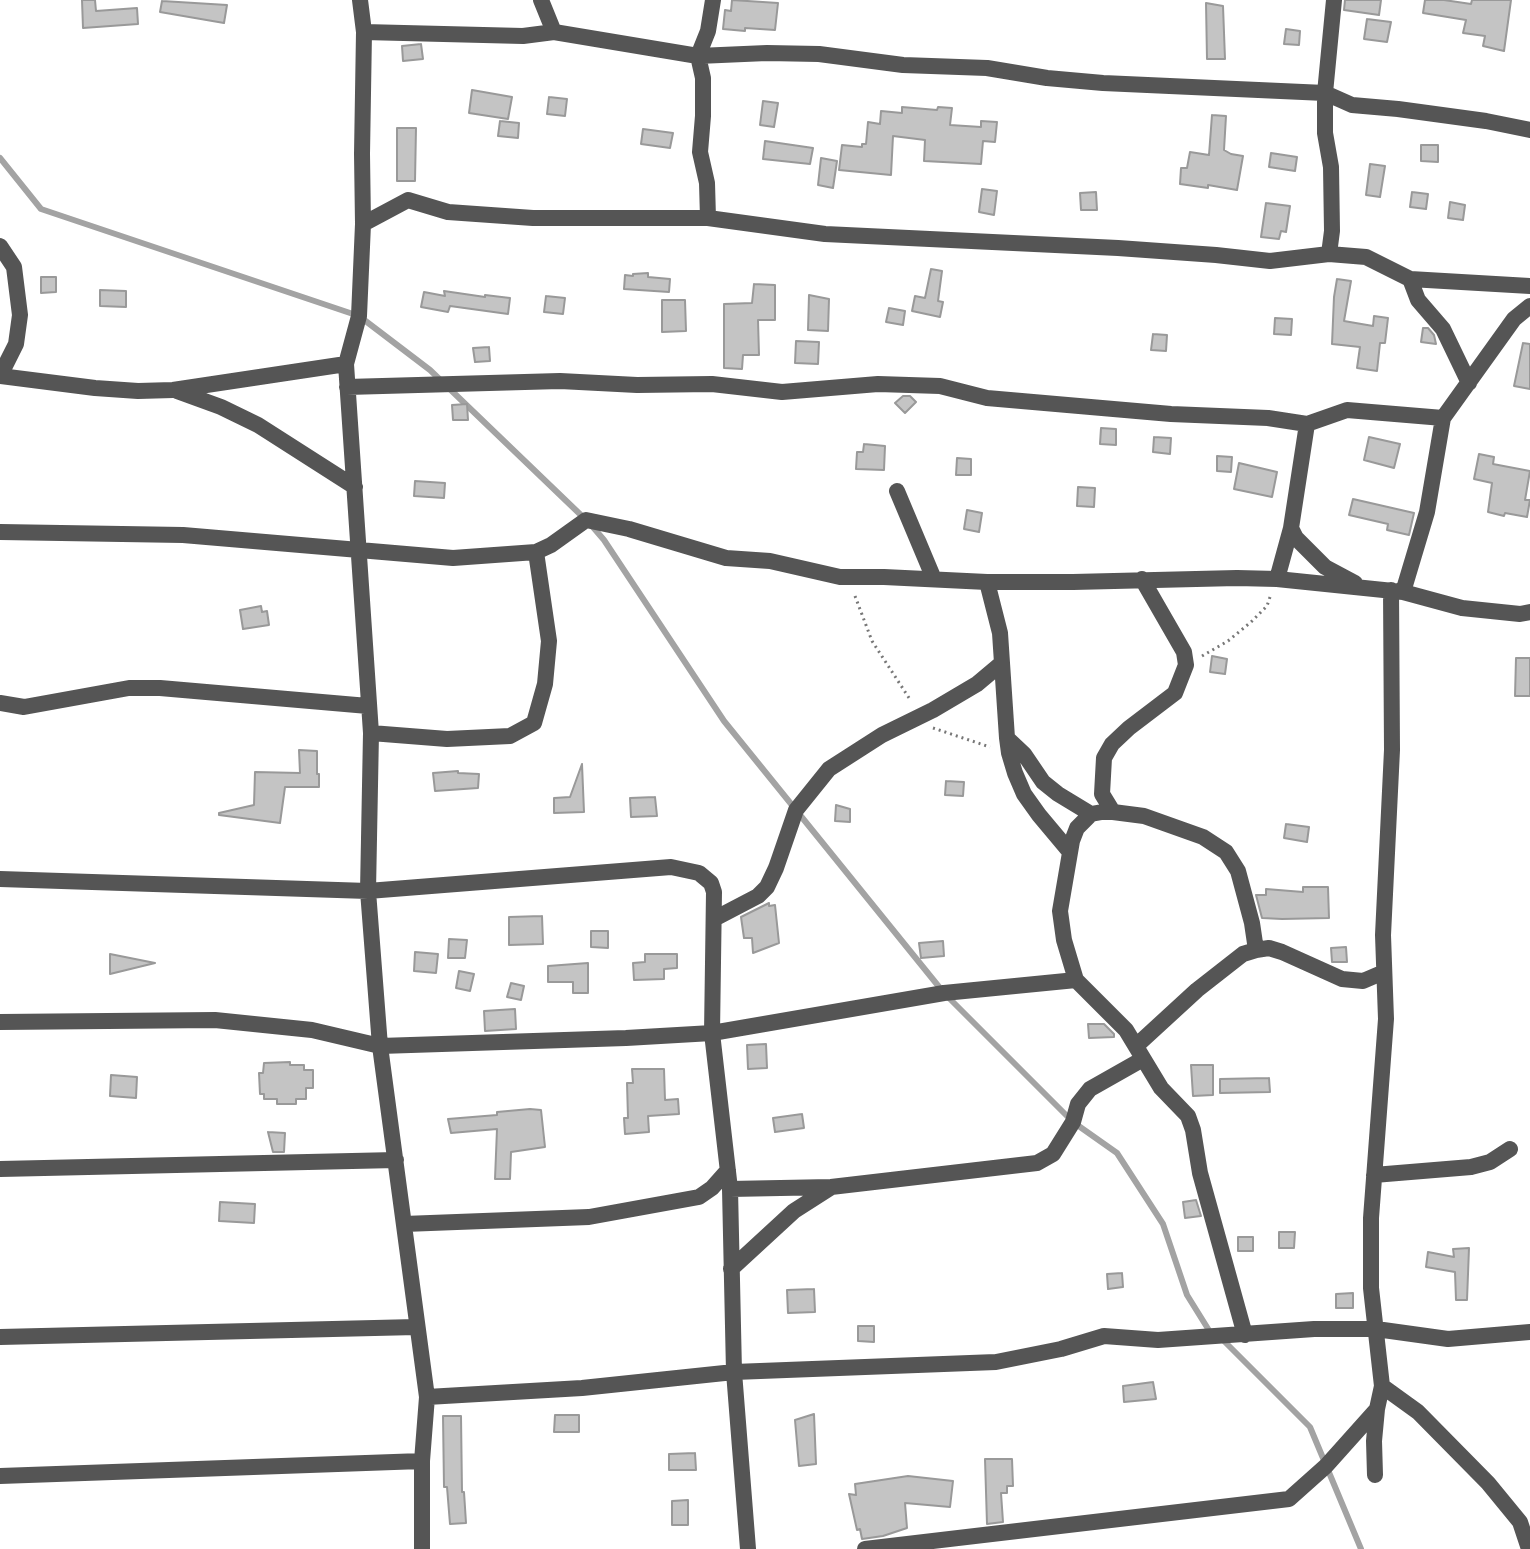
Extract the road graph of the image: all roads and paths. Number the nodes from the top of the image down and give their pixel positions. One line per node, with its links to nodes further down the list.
1 (360, 0): 5 (street)
2 (541, 0): 6 (street)
3 (713, 0): 7 (street)
4 (1334, 0): 8 (street)
5 (364, 32): 6 (street); 11 (street)
6 (554, 32): 7 (street)
7 (698, 56): 8 (street); 10 (street)
8 (1325, 93): 9 (street); 13 (street)
9 (1530, 130)
10 (708, 218): 11 (street); 13 (street)
11 (363, 224): 17 (street)
12 (0, 246): 18 (street)
13 (1329, 254): 14 (street)
14 (1410, 279): 15 (street); 19 (street)
15 (1530, 286)
16 (1530, 306): 19 (street)
17 (346, 364): 20 (street); 21 (street)
18 (0, 376): 21 (street)
19 (1469, 383): 22 (street)
20 (347, 387): 23 (street); 24 (street)
21 (173, 390): 24 (street)
22 (1443, 418): 23 (street); 36 (street)
23 (1307, 424): 26 (street)
24 (355, 487): 28 (street)
25 (897, 491): 31 (street)
26 (1291, 528): 33 (street); 35 (street)
27 (0, 532): 28 (street)
28 (358, 550): 29 (street); 41 (street)
29 (536, 552): 30 (street); 43 (street)
30 (848, 577): 31 (street); 42 (path)
31 (934, 579): 34 (street)
32 (1142, 579): 33 (street); 34 (street); 39 (street)
33 (1277, 579): 35 (street); 39 (path)
34 (987, 582): 38 (street)
35 (1364, 587): 36 (street)
36 (1397, 591): 37 (street); 52 (street)
37 (1530, 612)
38 (1002, 663): 42 (street); 44 (street)
39 (1186, 665): 45 (street)
40 (0, 703): 41 (street)
41 (368, 706): 43 (street)
42 (921, 715): 44 (path); 50 (street)
43 (371, 733): 49 (street)
44 (1008, 745): 46 (street); 47 (street)
45 (1113, 812): 46 (street); 51 (street)
46 (1091, 814): 47 (street)
47 (1070, 852): 53 (street)
48 (0, 879): 49 (street)
49 (368, 891): 50 (street); 56 (street)
50 (714, 919): 55 (street)
51 (1256, 950): 52 (street); 57 (street)
52 (1384, 972): 62 (street)
53 (1076, 980): 55 (street); 57 (street)
54 (0, 1022): 56 (street)
55 (712, 1033): 56 (street); 61 (street)
56 (380, 1046): 59 (street)
57 (1140, 1053): 63 (street); 70 (street)
58 (1510, 1149): 62 (street)
59 (396, 1160): 60 (street); 65 (street)
60 (0, 1169)
61 (728, 1170): 64 (street); 65 (street)
62 (1374, 1175): 68 (street)
63 (831, 1187): 64 (street); 66 (street)
64 (730, 1189): 66 (street)
65 (404, 1224): 67 (street)
66 (731, 1269): 72 (street)
67 (416, 1327): 71 (street); 74 (street)
68 (1376, 1329): 69 (street); 70 (street); 73 (street)
69 (1530, 1332)
70 (1245, 1335): 72 (street)
71 (0, 1337)
72 (734, 1372): 74 (street); 80 (street)
73 (1382, 1386): 75 (street); 82 (street)
74 (427, 1397): 76 (street)
75 (1377, 1409): 77 (street); 81 (street)
76 (422, 1461): 78 (street); 79 (street)
77 (1375, 1475)
78 (0, 1476)
79 (422, 1549)
80 (748, 1549)
81 (865, 1549)
82 (1529, 1549)

